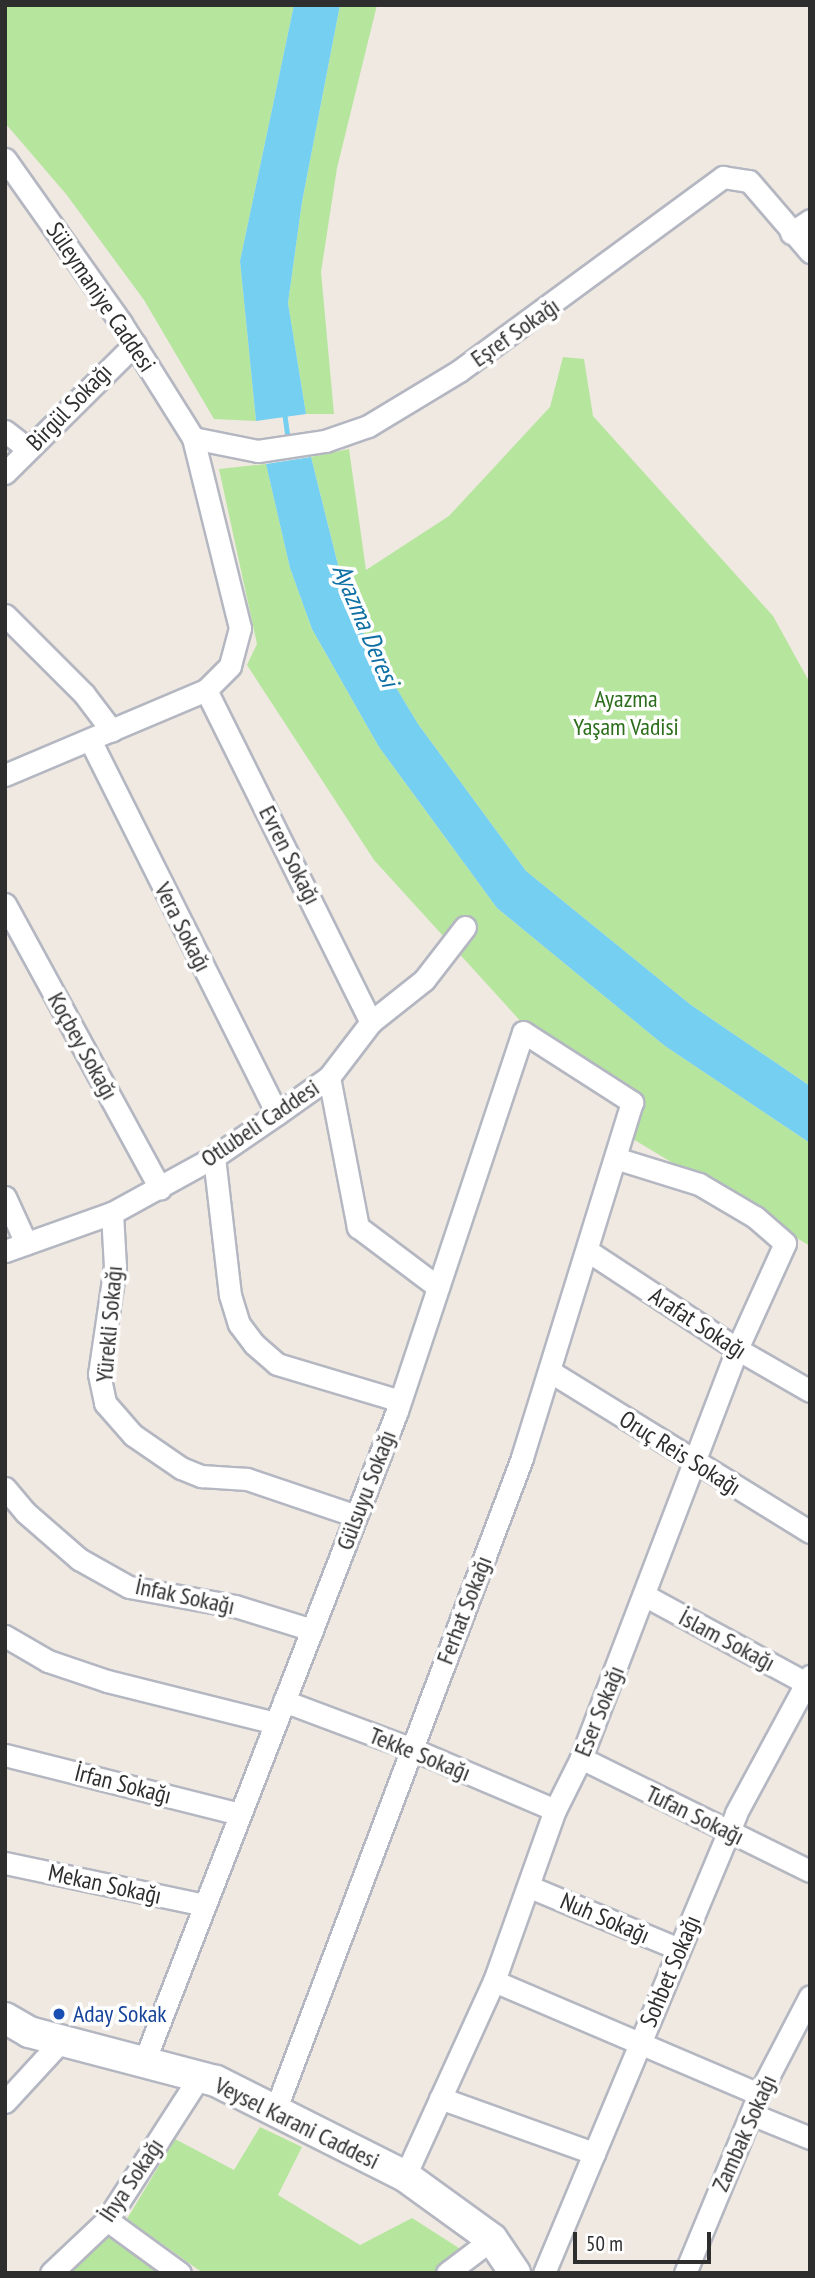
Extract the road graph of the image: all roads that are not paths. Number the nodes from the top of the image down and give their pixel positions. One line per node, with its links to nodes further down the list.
1 (5, 159): 5 (street, Süleymaniye Caddesi)
2 (810, 220): 3 (street)
3 (791, 233): 4 (street, Eşref Sokağı); 7 (street, Eşref Sokağı)
4 (810, 252)
5 (135, 344): 7 (street, Süleymaniye Caddesi); 8 (street, Birgül Sokağı)
6 (5, 431): 8 (street)
7 (193, 438): 11 (street, Süleymaniye Caddesi)
8 (28, 449): 9 (street, Birgül Sokağı)
9 (5, 473)
10 (5, 615): 12 (street)
11 (206, 690): 12 (street); 17 (street, Evren Sokağı)
12 (112, 731): 13 (street)
13 (90, 740): 14 (street); 20 (street, Vera Sokağı)
14 (5, 775)
15 (5, 904): 23 (street, Koçbey Sokağı)
16 (465, 927): 17 (street, Otlubeli Caddesi)
17 (371, 1022): 18 (street, Otlubeli Caddesi)
18 (329, 1077): 20 (street, Otlubeli Caddesi); 29 (street)
19 (632, 1102): 22 (street, Ferhat Sokağı); 29 (street, Gülsuyu Sokağı)
20 (277, 1114): 21 (street, Otlubeli Caddesi)
21 (214, 1157): 23 (street, Otlubeli Caddesi); 33 (street)
22 (618, 1159): 28 (street, Ferhat Sokağı); 30 (street, Eser Sokağı)
23 (160, 1188): 25 (street, Otlubeli Caddesi)
24 (5, 1197): 26 (street)
25 (112, 1213): 26 (street, Otlubeli Caddesi); 36 (street, Yürekli Sokağı)
26 (26, 1243): 27 (street, Otlubeli Caddesi)
27 (5, 1251)
28 (588, 1251): 30 (street, Arafat Sokağı); 31 (street, Ferhat Sokağı)
29 (438, 1287): 33 (street, Gülsuyu Sokağı)
30 (737, 1349): 32 (street, Arafat Sokağı); 34 (street, Eser Sokağı)
31 (551, 1372): 34 (street, Oruç Reis Sokağı); 44 (street, Ferhat Sokağı)
32 (810, 1391)
33 (400, 1401): 36 (street, Gülsuyu Sokağı)
34 (694, 1462): 37 (street, Oruç Reis Sokağı); 38 (street, Eser Sokağı)
35 (5, 1488): 39 (street, İnfak Sokağı)
36 (356, 1516): 39 (street, Gülsuyu Sokağı)
37 (810, 1532)
38 (644, 1595): 41 (street, İslam Sokağı); 46 (street, Eser Sokağı)
39 (312, 1630): 42 (street, Gülsuyu Sokağı)
40 (5, 1636): 43 (street)
41 (809, 1681): 49 (street, Sohbet Sokağı)
42 (284, 1701): 43 (street, Gülsuyu Sokağı); 44 (street, Tekke Sokağı)
43 (275, 1723): 48 (street, Gülsuyu Sokağı)
44 (412, 1749): 47 (street, Tekke Sokağı); 65 (street, Ferhat Sokağı)
45 (5, 1755): 48 (street, İrfan Sokağı)
46 (581, 1758): 47 (street, Eser Sokağı); 49 (street, Tufan Sokağı)
47 (555, 1810): 52 (street, Eser Sokağı)
48 (240, 1814): 53 (street, Gülsuyu Sokağı)
49 (728, 1832): 51 (street, Tufan Sokağı); 54 (street, Sohbet Sokağı)
50 (5, 1863): 53 (street, Mekan Sokağı)
51 (810, 1871)
52 (530, 1887): 54 (street, Nuh Sokağı); 55 (street, Eser Sokağı)
53 (205, 1905): 60 (street, Gülsuyu Sokağı)
54 (679, 1949): 59 (street, Sohbet Sokağı)
55 (494, 1981): 59 (street); 62 (street, Eser Sokağı)
56 (810, 1996): 64 (street, Zambak Sokağı)
57 (5, 2018): 58 (main road, Veysel Karani Caddesi)
58 (61, 2041): 60 (main road, Veysel Karani Caddesi); 63 (street)
59 (640, 2041): 64 (street); 67 (street, Sohbet Sokağı)
60 (144, 2062): 61 (main road, Veysel Karani Caddesi)
61 (199, 2077): 65 (main road, Veysel Karani Caddesi); 69 (street, İhya Sokağı)
62 (440, 2098): 67 (street); 68 (street, Eser Sokağı)
63 (5, 2102)
64 (755, 2104): 66 (street); 76 (street, Zambak Sokağı)
65 (275, 2111): 68 (main road, Veysel Karani Caddesi)
66 (810, 2138)
67 (594, 2153): 75 (street, Sohbet Sokağı)
68 (405, 2176): 70 (main road, Veysel Karani Caddesi)
69 (107, 2220): 71 (street, İhya Sokağı); 72 (street)
70 (492, 2239): 73 (street); 74 (main road, Veysel Karani Caddesi)
71 (51, 2273)
72 (180, 2273)
73 (447, 2273)
74 (515, 2273)
75 (544, 2273)
76 (685, 2273)

